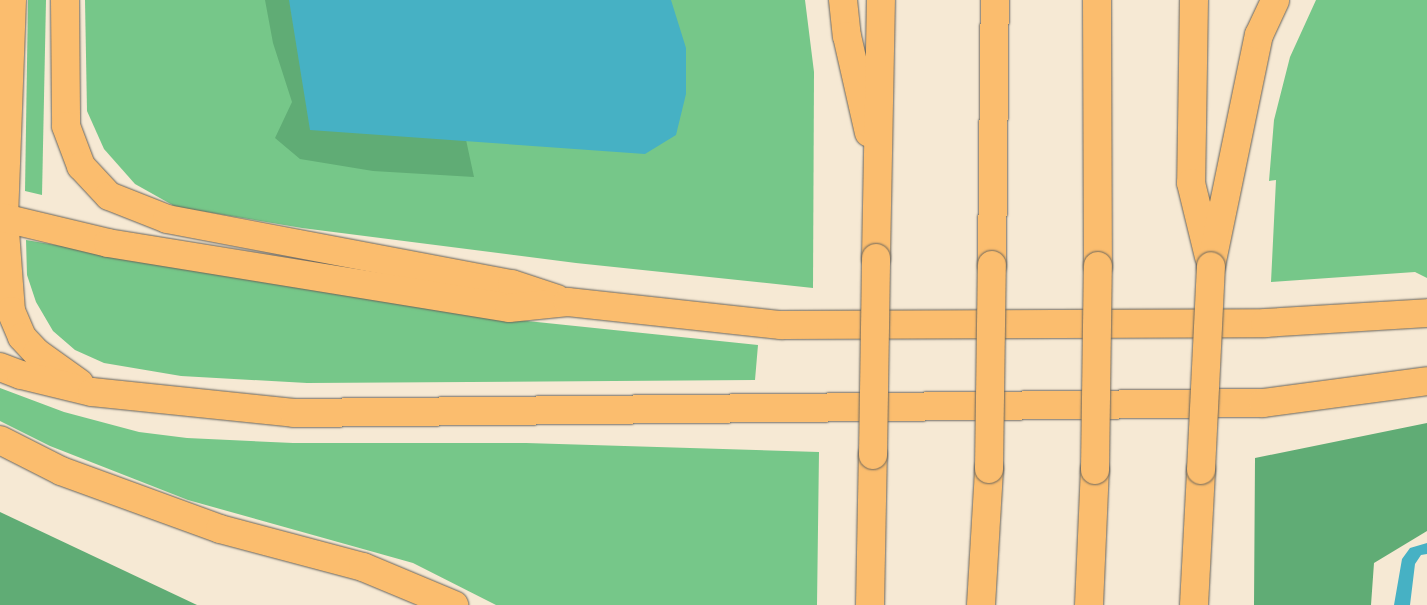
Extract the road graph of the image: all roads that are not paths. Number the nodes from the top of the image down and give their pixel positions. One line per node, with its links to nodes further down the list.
1 (12, 0): 10 (highway)
2 (65, 0): 12 (highway)
3 (843, 0): 9 (highway)
4 (881, 0): 9 (highway)
5 (995, 0): 20 (highway, bridge)
6 (1097, 0): 21 (highway, bridge)
7 (1194, 0): 11 (highway)
8 (1275, 0): 11 (highway)
9 (879, 179): 19 (highway, bridge)
10 (2, 217): 12 (highway); 16 (highway)
11 (1211, 266): 22 (highway, bridge)
12 (568, 302): 13 (highway)
13 (1427, 313)
14 (0, 367): 16 (highway)
15 (1427, 381): 16 (highway)
16 (92, 392)
17 (0, 440): 18 (highway)
18 (454, 605)
19 (870, 605)
20 (981, 605)
21 (1089, 605)
22 (1194, 605)

